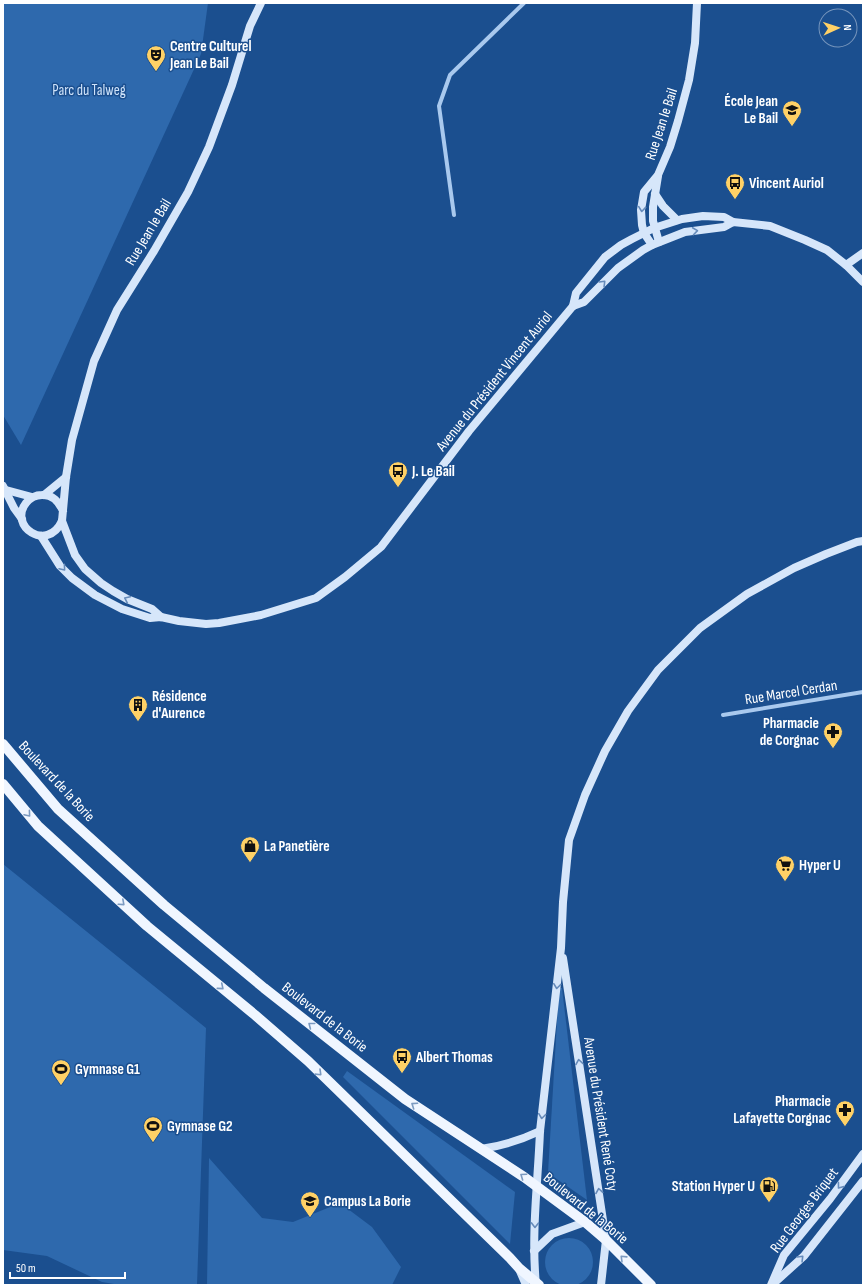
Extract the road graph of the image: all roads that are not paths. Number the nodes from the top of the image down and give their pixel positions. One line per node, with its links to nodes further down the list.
1 (261, 3): 16 (street, Rue Jean le Bail)
2 (524, 3): 6 (street)
3 (697, 3): 4 (street, Rue Jean le Bail)
4 (658, 175): 5 (street); 10 (street, Rue Jean le Bail, one-way to 10)
5 (655, 194): 7 (street); 9 (street)
6 (454, 215)
7 (677, 220): 8 (street); 9 (street)
8 (733, 222): 11 (street, Avenue du Président Vincent Auriol, one-way to 8); 13 (street, Avenue du Président Vincent Auriol)
9 (654, 228): 10 (street); 11 (street)
10 (644, 233): 11 (street, Rue Jean le Bail); 15 (street)
11 (655, 244): 15 (street, Avenue du Président Vincent Auriol, one-way to 11)
12 (863, 252): 13 (street)
13 (846, 265): 14 (street, Avenue du Président Vincent Auriol)
14 (863, 282)
15 (573, 306): 25 (street, Avenue du Président Vincent Auriol)
16 (66, 477): 18 (street); 20 (street, Rue Jean le Bail)
17 (4, 488): 19 (street); 21 (street)
18 (44, 495): 19 (street); 20 (street)
19 (32, 497): 21 (street)
20 (63, 511): 22 (street)
21 (22, 519): 23 (street)
22 (62, 521): 23 (street); 25 (street, Avenue du Président Vincent Auriol, one-way to 22)
23 (42, 536): 25 (street, Avenue du Président Vincent Auriol, one-way to 25)
24 (861, 540): 30 (street, Avenue du Président René Coty)
25 (161, 617)
26 (863, 692): 27 (street, Rue Marcel Cerdan)
27 (723, 714)
28 (3, 744): 32 (main road, Boulevard de la Borie, one-way to 28)
29 (3, 784): 39 (main road, one-way to 39)
30 (562, 948): 31 (street, Avenue du Président René Coty, one-way to 31); 37 (street, Avenue du Président René Coty, one-way to 30)
31 (540, 1131): 32 (street); 35 (street, Avenue du Président René Coty)
32 (481, 1149): 35 (main road, Boulevard de la Borie, one-way to 32)
33 (863, 1154): 42 (street, Rue Georges Briquet, one-way to 42)
34 (863, 1181): 42 (street, Rue Georges Briquet, one-way to 34)
35 (536, 1186): 36 (main road, Boulevard de la Borie); 38 (street, Avenue du Président René Coty, one-way to 38)
36 (585, 1222): 37 (main road, Boulevard de la Borie); 38 (street)
37 (606, 1240): 40 (street, Avenue du Président René Coty); 41 (main road, Boulevard de la Borie, one-way to 37)
38 (534, 1251): 39 (street, Avenue du Président René Coty)
39 (534, 1284)
40 (599, 1284)
41 (651, 1285)
42 (772, 1285)

